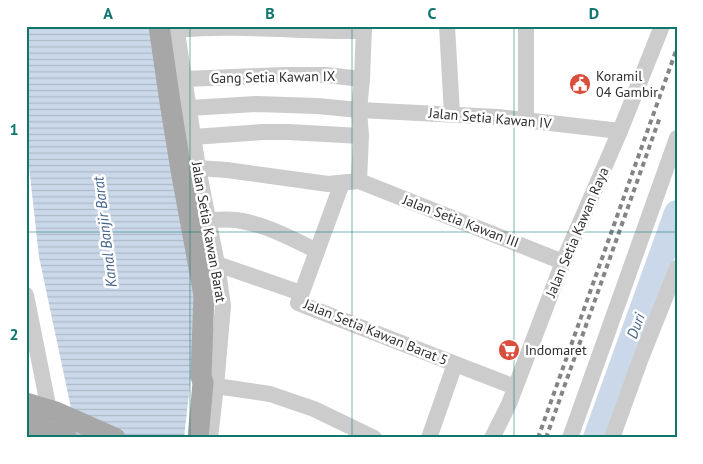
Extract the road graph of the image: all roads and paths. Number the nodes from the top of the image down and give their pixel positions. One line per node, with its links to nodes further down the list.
1 (447, 26): 10 (street)
2 (526, 26): 11 (street)
3 (662, 26): 12 (street, Jalan Setia Kawan Raya)
4 (171, 27): 5 (street); 6 (street, Jalan Setia Kawan Barat); 27 (main road, Jalan Setia Kawan Barat)
5 (364, 29): 7 (street)
6 (184, 79): 7 (street, Gang Setia Kawan IX); 8 (street, Jalan Setia Kawan Barat)
7 (362, 79): 9 (street)
8 (189, 108): 9 (street, Jalan Setia Kawan IV); 14 (street, Jalan Setia Kawan Barat)
9 (359, 110): 10 (street, Jalan Setia Kawan IV); 13 (street)
10 (452, 114): 11 (street, Jalan Setia Kawan IV)
11 (526, 120): 12 (street, Jalan Setia Kawan IV)
12 (620, 131): 21 (street, Jalan Setia Kawan Raya)
13 (361, 136): 14 (street); 17 (street)
14 (193, 137): 16 (street, Jalan Setia Kawan Barat)
15 (677, 138): 41 (street)
16 (198, 168): 18 (street); 19 (street, Jalan Setia Kawan Barat)
17 (359, 181): 18 (street); 21 (street, Jalan Setia Kawan III)
18 (342, 183): 20 (street, Jalan Setia Kawan Barat 5)
19 (208, 220): 20 (street); 22 (street, Jalan Setia Kawan Barat)
20 (317, 250): 24 (street, Jalan Setia Kawan Barat 5)
21 (563, 262): 28 (street, Jalan Setia Kawan Raya)
22 (217, 264): 24 (street); 27 (street, Jalan Setia Kawan Barat)
23 (677, 268): 32 (street)
24 (301, 293): 26 (street, Jalan Setia Kawan Barat 5)
25 (26, 295): 30 (street)
26 (455, 364): 28 (street, Jalan Setia Kawan Barat 5); 39 (street)
27 (209, 381): 35 (main road, Jalan Setia Kawan Barat); 36 (main road, Jalan Setia Kawan Barat); 37 (street, Jalan Setia Kawan Barat); 38 (street)
28 (515, 387): 40 (street, Jalan Setia Kawan Raya)
29 (26, 403): 30 (main road)
30 (52, 411): 34 (main road)
31 (26, 423): 33 (main road)
32 (616, 436)
33 (67, 438)
34 (114, 438)
35 (192, 438)
36 (198, 438)
37 (210, 438)
38 (374, 438)
39 (429, 438)
40 (492, 438)
41 (570, 438)

